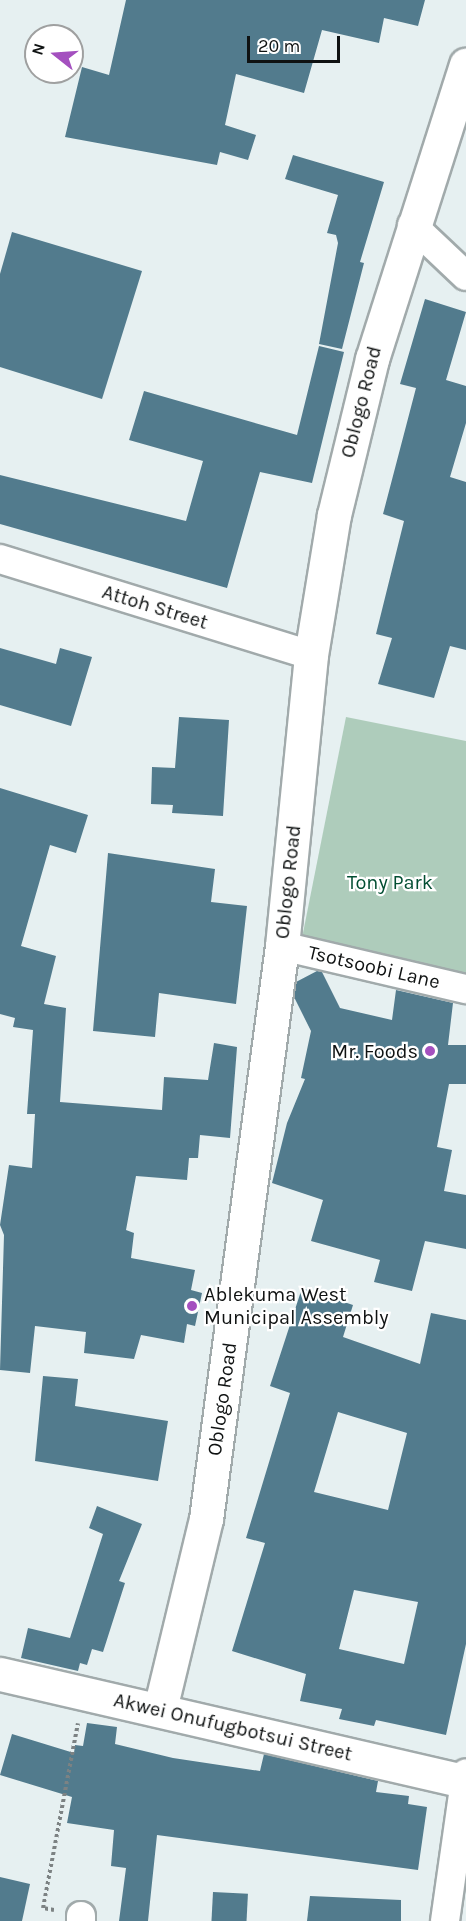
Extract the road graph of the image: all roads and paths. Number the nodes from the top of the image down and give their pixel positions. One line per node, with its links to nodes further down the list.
1 (464, 81): 2 (main road, Oblogo Road)
2 (412, 225): 3 (street); 5 (main road, Oblogo Road)
3 (466, 276)
4 (0, 559): 5 (street, Attoh Street)
5 (311, 655): 6 (main road, Oblogo Road)
6 (282, 946): 7 (street, Tsotsoobi Lane); 10 (main road, Oblogo Road)
7 (466, 988)
8 (0, 1674): 9 (main road, Akwei Onufugbotsui Street)
9 (84, 1692): 10 (main road, Akwei Onufugbotsui Street); 12 (path)
10 (160, 1709): 11 (main road, Akwei Onufugbotsui Street)
11 (466, 1779): 13 (street)
12 (81, 1919)
13 (446, 1921)

